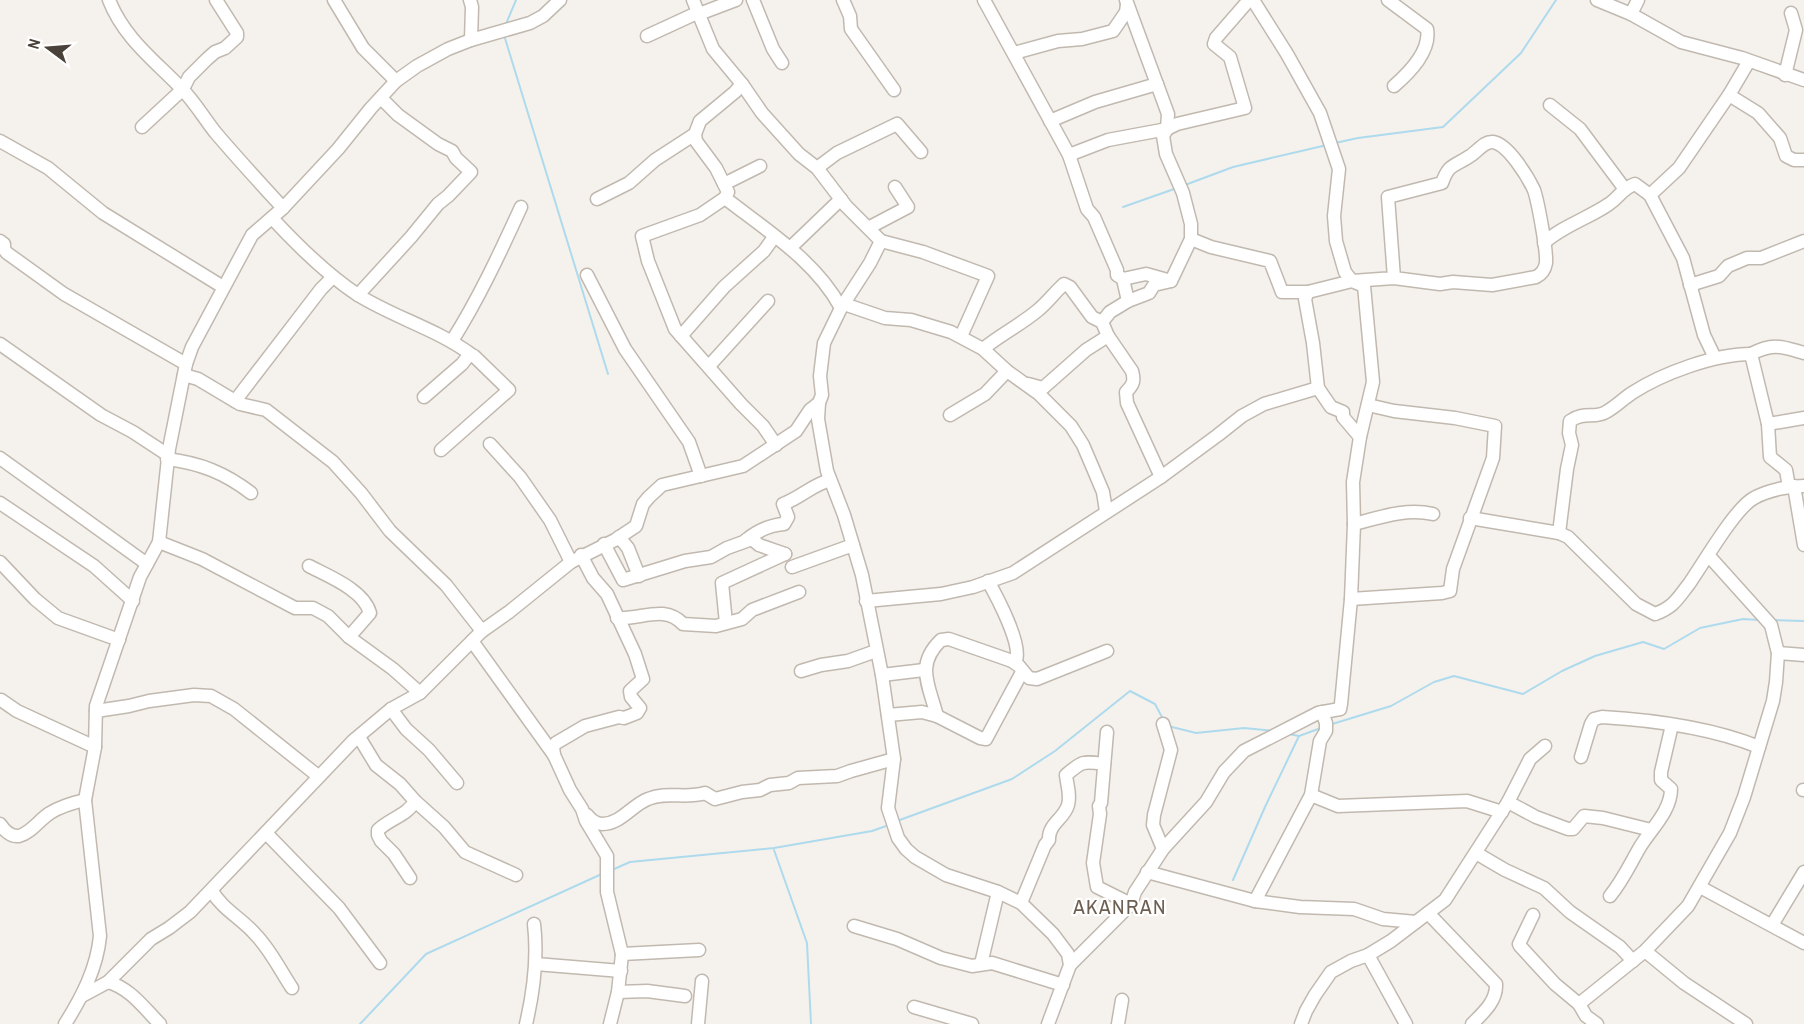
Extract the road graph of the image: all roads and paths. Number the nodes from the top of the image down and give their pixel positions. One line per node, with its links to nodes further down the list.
1 (109, 0): 30 (street)
2 (334, 0): 26 (street)
3 (470, 0): 20 (street)
4 (560, 0): 20 (street)
5 (693, 0): 16 (street)
6 (736, 0): 16 (street)
7 (753, 0): 23 (street)
8 (843, 0): 31 (street)
9 (984, 0): 21 (street)
10 (1251, 0): 37 (street); 68 (street)
11 (1388, 0): 29 (street)
12 (1597, 0): 18 (street)
13 (1638, 0): 18 (street)
14 (219, 1): 30 (street)
15 (1127, 2): 21 (street); 28 (street)
16 (699, 13): 19 (street); 27 (street)
17 (1791, 13): 24 (street)
18 (1631, 14): 22 (street)
19 (647, 36)
20 (471, 40): 26 (street)
21 (1014, 53): 35 (street)
22 (1749, 61): 24 (street); 32 (street)
23 (782, 63)
24 (1785, 75): 25 (street)
25 (1804, 80)
26 (396, 81): 33 (street)
27 (742, 84): 38 (street); 44 (street)
28 (1157, 84): 35 (street); 37 (street)
29 (1394, 86)
30 (183, 89): 36 (street); 53 (street)
31 (894, 90)
32 (1729, 95): 42 (street); 48 (street)
33 (381, 98): 53 (street); 72 (street)
34 (1550, 105): 47 (street)
35 (1050, 121): 41 (street)
36 (142, 127)
37 (1167, 129): 41 (street); 57 (street)
38 (695, 134): 45 (street); 50 (street)
39 (0, 141): 70 (street)
40 (921, 152): 44 (street)
41 (1068, 155): 66 (street)
42 (1804, 160)
43 (760, 166): 45 (street)
44 (817, 168): 51 (street)
45 (724, 184): 49 (street)
46 (895, 188): 55 (street)
47 (1624, 188): 48 (street); 58 (street)
48 (1650, 195): 69 (street)
49 (725, 198): 56 (street); 78 (street)
50 (597, 199)
51 (841, 200): 55 (street); 62 (street)
52 (521, 207): 80 (street)
53 (283, 208): 54 (street)
54 (272, 219): 64 (street); 70 (street)
55 (870, 227): 61 (street)
56 (774, 237): 62 (street); 78 (street)
57 (1191, 239): 67 (street); 71 (street)
58 (1544, 239): 65 (street); 65 (street)
59 (1804, 240): 69 (street)
60 (0, 241): 88 (street)
61 (881, 241): 75 (street); 77 (street)
62 (790, 248): 75 (street)
63 (587, 275): 105 (street)
64 (333, 277): 72 (street); 93 (street)
65 (1394, 278): 68 (street)
66 (1123, 279): 67 (street); 74 (street)
67 (1171, 280): 74 (street)
68 (1352, 281): 71 (street); 95 (street)
69 (1690, 285): 86 (street)
70 (223, 287): 88 (street)
71 (1308, 292): 91 (street)
72 (358, 295): 80 (street)
73 (768, 301): 87 (street)
74 (1128, 301): 76 (street)
75 (843, 306): 82 (street); 94 (street)
76 (1102, 322): 79 (street); 82 (street)
77 (962, 334)
78 (681, 336): 87 (street)
79 (1108, 336): 90 (street); 106 (street)
80 (452, 341): 85 (street)
81 (1, 347): 103 (street)
82 (982, 349): 89 (street)
83 (1804, 353): 84 (street)
84 (1751, 354): 86 (street); 98 (street)
85 (472, 355): 92 (street); 102 (street)
86 (1715, 358): 115 (street)
87 (709, 366): 101 (street)
88 (185, 369): 93 (street); 103 (street)
89 (1007, 371): 90 (street); 96 (street)
90 (1024, 383): 111 (street)
91 (1318, 388): 99 (street); 106 (street)
92 (424, 398)
93 (236, 401): 136 (street)
94 (819, 403): 101 (street); 107 (street)
95 (1368, 405): 99 (street); 113 (street)
96 (950, 415)
97 (1804, 418): 98 (street)
98 (1768, 424): 108 (street)
99 (1360, 437): 114 (street)
100 (490, 444): 123 (street)
101 (776, 445): 105 (street)
102 (441, 450)
103 (168, 457): 109 (street); 117 (street)
104 (0, 458): 125 (street)
105 (702, 476): 116 (street)
106 (1161, 477): 111 (street)
107 (830, 480): 118 (street); 120 (street)
108 (1796, 486): 121 (street); 122 (street)
109 (251, 493)
110 (0, 503): 132 (street)
111 (1106, 511): 129 (street)
112 (1433, 514): 114 (street)
113 (1470, 518): 115 (street); 131 (street)
114 (1354, 524): 131 (street)
115 (1558, 533): 122 (street)
116 (619, 537): 119 (street); 128 (street)
117 (159, 542): 125 (street); 137 (street)
118 (742, 543): 128 (street); 135 (street)
119 (604, 544): 123 (street); 128 (street)
120 (853, 544): 127 (street); 133 (street)
121 (1804, 544)
122 (1709, 556): 142 (street)
123 (576, 558): 134 (street); 136 (street)
124 (0, 562): 138 (street)
125 (147, 564): 132 (street)
126 (309, 566): 137 (street)
127 (792, 567)
128 (639, 576)
129 (988, 581): 133 (street); 144 (street)
130 (799, 592): 135 (street)
131 (1351, 599): 153 (street)
132 (133, 601): 138 (street)
133 (866, 602): 140 (street)
134 (617, 618): 135 (street); 163 (street)
135 (726, 623)
136 (482, 631): 139 (street)
137 (349, 637): 149 (street)
138 (119, 640): 152 (street)
139 (472, 641): 149 (street); 163 (street)
140 (876, 651): 145 (street); 148 (street)
141 (1107, 651): 147 (street)
142 (1778, 653): 143 (street); 162 (street)
143 (1804, 655)
144 (1012, 661): 146 (street); 147 (street)
145 (802, 666)
146 (924, 670): 148 (street); 155 (street)
147 (1022, 672): 155 (street)
148 (882, 675): 154 (street)
149 (420, 693): 151 (street)
150 (1, 700): 161 (street)
151 (391, 709): 159 (street); 168 (street)
152 (96, 711): 161 (street); 167 (street)
153 (1322, 712): 169 (street); 177 (street)
154 (888, 715): 155 (street); 165 (street)
155 (938, 716)
156 (1162, 724): 177 (street)
157 (1672, 725): 162 (street); 164 (street); 175 (street)
158 (1107, 732): 166 (street)
159 (359, 737): 167 (street); 171 (street)
160 (1545, 746): 172 (street)
161 (94, 747): 170 (street)
162 (1759, 747): 183 (street)
163 (554, 755): 173 (street)
164 (1581, 757)
165 (894, 759): 173 (street); 185 (street)
166 (1104, 764): 188 (street); 189 (street)
167 (318, 776): 176 (street)
168 (457, 783)
169 (1311, 795): 172 (street); 187 (street)
170 (85, 800): 174 (street); 212 (street)
171 (415, 801): 181 (street); 182 (street)
172 (1505, 807): 175 (street); 178 (street)
173 (582, 809): 199 (street)
174 (0, 824)
175 (1651, 830): 186 (street)
176 (267, 834): 184 (street); 202 (street)
177 (1163, 849): 179 (street)
178 (1476, 853): 190 (street); 201 (street)
179 (1147, 872): 187 (street); 189 (street)
180 (1804, 873): 194 (street)
181 (516, 875)
182 (411, 878)
183 (1700, 887): 194 (street); 198 (street)
184 (212, 891): 208 (street); 210 (street)
185 (998, 892): 188 (street); 204 (street)
186 (1610, 896)
187 (1255, 901): 192 (street)
188 (1021, 903): 205 (street)
189 (1131, 904): 205 (street)
190 (1428, 913): 192 (street); 227 (street)
191 (1533, 915): 215 (street)
192 (1416, 922): 200 (street)
193 (534, 924): 203 (street)
194 (1772, 925): 196 (street)
195 (854, 926): 204 (street)
196 (1804, 943)
197 (699, 950): 199 (street)
198 (1646, 951): 201 (street); 229 (street)
199 (622, 954): 206 (street)
200 (1368, 955): 225 (street); 226 (street)
201 (1633, 961): 215 (street)
202 (380, 963)
203 (536, 964): 206 (street); 220 (street)
204 (981, 964): 209 (street)
205 (1070, 965): 209 (street)
206 (621, 971): 211 (street)
207 (702, 981): 222 (street)
208 (108, 982): 212 (street); 219 (street)
209 (1063, 985): 223 (street)
210 (292, 988)
211 (618, 992): 213 (street); 221 (street)
212 (82, 996): 218 (street)
213 (685, 996)
214 (1122, 1000): 224 (street)
215 (1579, 1004): 228 (street)
216 (914, 1007): 217 (street)
217 (967, 1023)
218 (65, 1024)
219 (160, 1024)
220 (526, 1024)
221 (610, 1024)
222 (698, 1024)
223 (1048, 1024)
224 (1118, 1024)
225 (1301, 1024)
226 (1406, 1024)
227 (1472, 1024)
228 (1597, 1024)
229 (1746, 1024)

